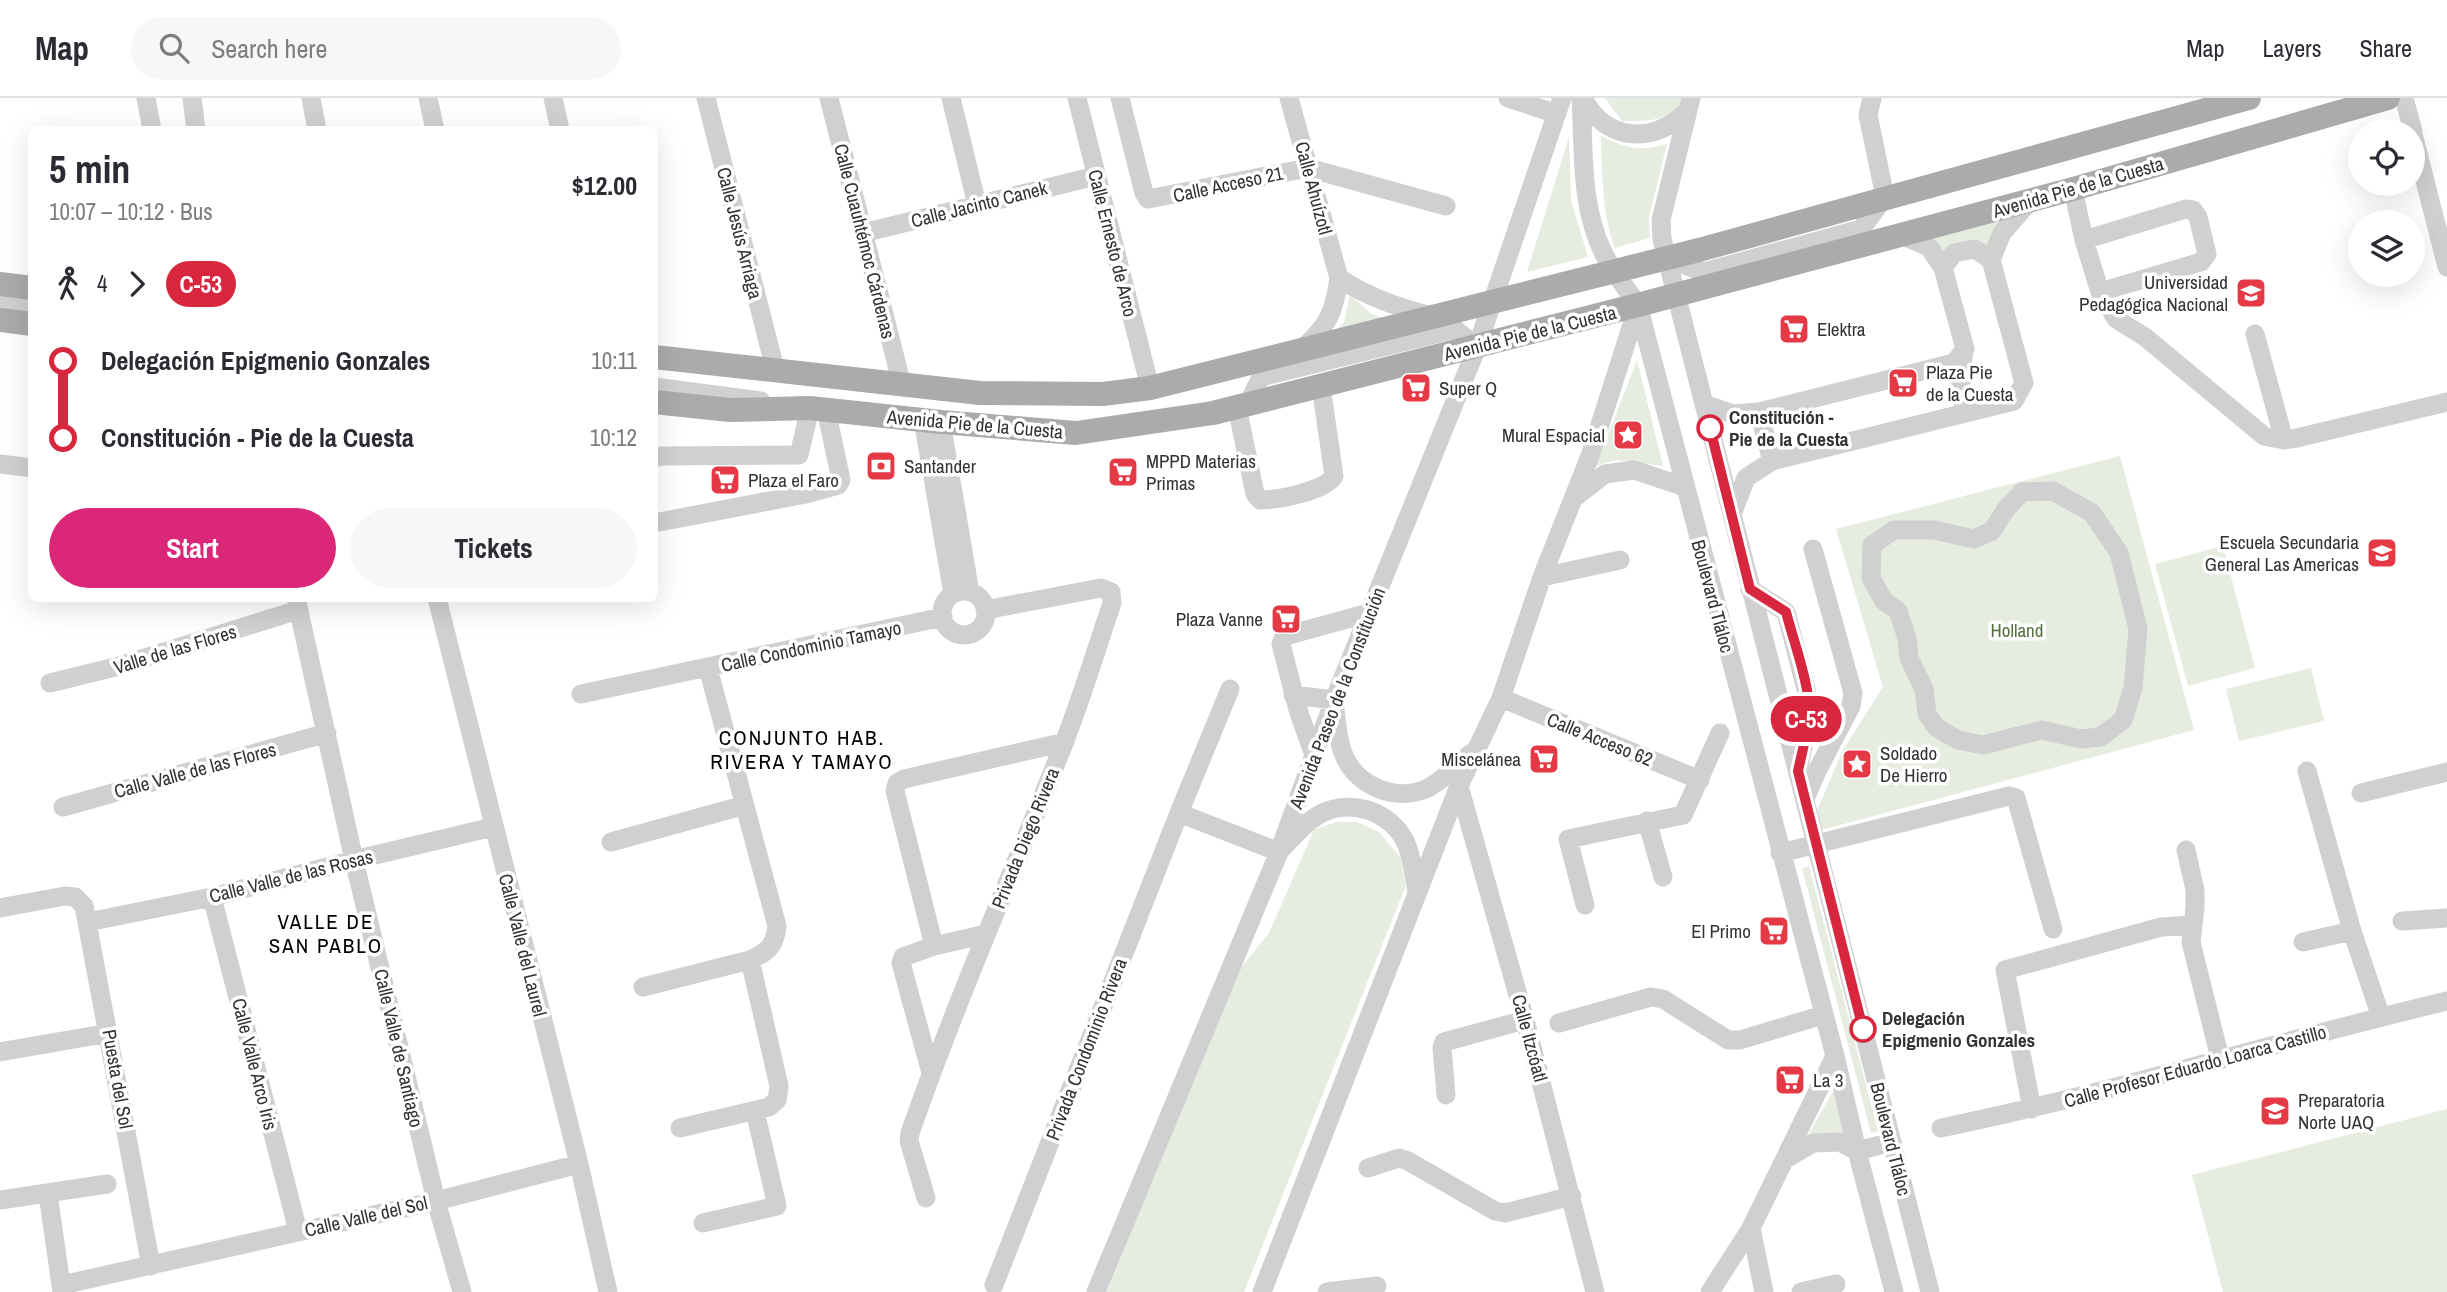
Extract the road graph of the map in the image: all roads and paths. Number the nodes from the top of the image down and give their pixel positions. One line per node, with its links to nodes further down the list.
1 (146, 98): 22 (street)
2 (192, 98): 23 (street)
3 (311, 98): 24 (street)
4 (428, 98): 25 (street)
5 (553, 98): 26 (street)
6 (706, 98): 61 (street, Calle Jesús Arriaga)
7 (829, 98): 36 (street, Calle Cuauhtémoc Cárdenas)
8 (951, 98): 33 (street)
9 (1077, 98): 29 (street, Calle Ernesto de Arco)
10 (1120, 98): 27 (street, Calle Acceso 21)
11 (1289, 98): 27 (street, Calle Ahuízotl)
12 (1508, 98): 20 (street)
13 (1582, 98): 19 (street); 43 (street)
14 (1872, 98): 31 (street)
15 (2249, 98): 18 (main road, Avenida Pie de la Cuesta)
16 (2388, 98): 30 (main road, Avenida Pie de la Cuesta)
17 (2404, 98): 21 (street)
18 (2199, 104): 31 (main road, Avenida Pie de la Cuesta)
19 (1689, 105): 39 (street)
20 (1559, 106): 49 (street, Avenida Paseo de la Constitución)
21 (2410, 119)
22 (151, 126)
23 (196, 126)
24 (316, 126)
25 (434, 126)
26 (559, 126)
27 (1308, 167): 34 (street); 44 (street, Calle Ahuízotl)
28 (2425, 170): 35 (street)
29 (1096, 176): 33 (street, Calle Jacinto Canek); 65 (street, Calle Ernesto de Arco)
30 (2073, 189): 32 (main road, Avenida Pie de la Cuesta); 38 (street)
31 (1885, 197): 39 (main road, Avenida Pie de la Cuesta)
32 (2031, 200): 37 (main road, Avenida Pie de la Cuesta); 40 (street)
33 (977, 205): 36 (street, Calle Jacinto Canek)
34 (1446, 206)
35 (2442, 224): 41 (street)
36 (863, 233): 62 (street, Calle Cuauhtémoc Cárdenas)
37 (1901, 235): 42 (street); 48 (main road, Avenida Pie de la Cuesta)
38 (2084, 240): 47 (street); 47 (street)
39 (1666, 258): 43 (main road, Avenida Pie de la Cuesta); 48 (street, Boulevard Tláloc); 51 (main road)
40 (1991, 260): 42 (street); 71 (street)
41 (2447, 267)
42 (1943, 268): 58 (street)
43 (1614, 271): 49 (main road, Avenida Pie de la Cuesta); 51 (street)
44 (1339, 278): 53 (street); 59 (street, Calle Ahuízotl)
45 (0, 284): 46 (main road)
46 (28, 288)
47 (2100, 292): 74 (street)
48 (1676, 295): 51 (main road, Avenida Pie de la Cuesta); 68 (street, Boulevard Tláloc)
49 (1492, 301): 53 (main road, Avenida Pie de la Cuesta); 57 (street, Avenida Paseo de la Constitución)
50 (0, 302): 52 (street)
51 (1638, 305): 57 (main road, Avenida Pie de la Cuesta); 79 (street, Boulevard Tláloc); 80 (street)
52 (28, 308)
53 (1430, 316): 59 (main road, Avenida Pie de la Cuesta)
54 (0, 320): 55 (main road)
55 (28, 324)
56 (2255, 334): 74 (street)
57 (1477, 347): 63 (main road, Avenida Pie de la Cuesta); 69 (street); 91 (street, Avenida Paseo de la Constitución)
58 (1965, 349): 71 (street); 72 (street)
59 (1300, 352): 65 (main road, Avenida Pie de la Cuesta)
60 (658, 358): 61 (main road, Avenida Pie de la Cuesta)
61 (775, 369): 62 (main road, Avenida Pie de la Cuesta)
62 (902, 385): 65 (main road, Avenida Pie de la Cuesta)
63 (1321, 386): 69 (main road, Avenida Pie de la Cuesta); 69 (street)
64 (658, 388): 70 (street)
65 (1150, 388)
66 (658, 402): 70 (main road, Avenida Pie de la Cuesta)
67 (2447, 402): 74 (street)
68 (1704, 404): 72 (street); 81 (street, Boulevard Tláloc)
69 (1242, 406): 73 (main road, Avenida Pie de la Cuesta)
70 (818, 409): 73 (main road, Avenida Pie de la Cuesta); 75 (street); 82 (street)
71 (1972, 411): 76 (street)
72 (1759, 412): 76 (street)
73 (932, 421): 87 (street)
74 (2284, 440)
75 (658, 457)
76 (1772, 461): 81 (street)
77 (0, 464): 78 (street)
78 (28, 468)
79 (1685, 487): 80 (street); 122 (street, Boulevard Tláloc)
80 (1573, 499): 85 (street)
81 (1732, 514): 86 (street, Boulevard Tláloc)
82 (658, 522)
83 (1813, 549): 112 (street)
84 (1620, 560): 85 (street)
85 (1542, 577): 98 (street)
86 (1750, 589): 106 (street, Boulevard Tláloc); 106 (street)
87 (962, 593): 90 (street); 92 (street)
88 (438, 602): 117 (street, Calle Valle del Laurel)
89 (297, 604): 94 (street, Valle de las Flores); 101 (street, Calle Valle de Santiago)
90 (985, 610): 92 (street); 103 (street, Privada Diego Rivera)
91 (1369, 613): 97 (street); 99 (street, Avenida Paseo de la Constitución)
92 (943, 617): 93 (street, Calle Condominio Tamayo)
93 (708, 668): 96 (street); 113 (street, Calle Condominio Tamayo)
94 (50, 683)
95 (1230, 689): 115 (street, Privada Condominio Rivera)
96 (581, 694)
97 (1293, 695): 99 (street); 105 (street)
98 (1501, 698): 104 (street); 109 (street, Calle Acceso 62)
99 (1334, 700): 104 (street); 105 (street, Avenida Paseo de la Constitución)
100 (1927, 714): 100 (street)
101 (327, 733): 114 (street, Calle Valle de las Flores); 123 (street, Calle Valle de Santiago)
102 (1720, 733): 109 (street)
103 (1065, 741): 135 (street, Privada Diego Rivera); 137 (street, Privada Diego Rivera)
104 (1474, 751): 110 (street)
105 (1315, 758): 121 (street, Avenida Paseo de la Constitución)
106 (1798, 771): 112 (street, Boulevard Tláloc)
107 (2307, 771): 134 (street)
108 (2447, 772): 111 (street)
109 (1700, 780): 116 (street)
110 (1459, 786): 125 (street); 143 (street, Calle Itzcóatl)
111 (2361, 793)
112 (1805, 799): 119 (street, Boulevard Tláloc)
113 (745, 805): 118 (street); 138 (street, Calle Condominio Tamayo)
114 (63, 807)
115 (1179, 813): 121 (street); 171 (street, Privada Condominio Rivera)
116 (1647, 821): 124 (street); 127 (street)
117 (493, 827): 123 (street, Calle Valle de las Rosas); 158 (street, Calle Valle del Laurel)
118 (611, 842)
119 (1816, 845): 122 (street); 133 (street); 155 (street, Boulevard Tláloc)
120 (2186, 850): 132 (street)
121 (1279, 852): 125 (street); 176 (street, Avenida Paseo de la Constitución)
122 (1780, 853): 141 (street, Boulevard Tláloc)
123 (354, 860): 126 (street, Calle Valle de las Rosas); 165 (street, Calle Valle de Santiago)
124 (1663, 877)
125 (1417, 891): 177 (street)
126 (212, 897): 131 (street, Calle Valle de las Rosas); 168 (street, Calle Valle Arco Iris)
127 (1585, 905)
128 (0, 908): 131 (street, Puesta del Sol)
129 (2447, 918): 130 (street)
130 (2402, 921)
131 (88, 922): 145 (street, Puesta del Sol)
132 (2192, 925): 148 (street); 151 (street)
133 (2053, 929)
134 (2352, 931): 136 (street); 142 (street)
135 (986, 934): 137 (street, Privada Diego Rivera); 149 (street, Privada Diego Rivera)
136 (2303, 942)
137 (934, 946): 149 (street, Privada Diego Rivera)
138 (750, 960): 139 (street); 152 (street)
139 (643, 987)
140 (2447, 1001): 142 (street, Calle Profesor Eduardo Loarca Castillo)
141 (1824, 1015): 144 (street); 147 (street, Boulevard Tláloc)
142 (2381, 1017): 148 (street, Calle Profesor Eduardo Loarca Castillo)
143 (1525, 1020): 150 (street); 162 (street, Calle Itzcóatl)
144 (1559, 1023)
145 (109, 1033): 146 (street); 169 (street, Puesta del Sol)
146 (0, 1052)
147 (1835, 1056): 156 (street, Boulevard Tláloc); 157 (street)
148 (2220, 1058): 151 (street, Calle Profesor Eduardo Loarca Castillo)
149 (931, 1073): 163 (street, Privada Diego Rivera)
150 (1446, 1095)
151 (2032, 1109): 154 (street, Calle Profesor Eduardo Loarca Castillo)
152 (755, 1111): 153 (street); 166 (street)
153 (680, 1128)
154 (1941, 1128)
155 (1892, 1143): 156 (street); 184 (street, Boulevard Tláloc)
156 (1857, 1151): 157 (street); 183 (street, Boulevard Tláloc)
157 (1787, 1158): 167 (street)
158 (579, 1164): 165 (street, Calle Valle del Sol); 175 (street, Calle Valle del Laurel)
159 (1368, 1168): 162 (street)
160 (107, 1184): 161 (street)
161 (48, 1194): 164 (street); 173 (street)
162 (1572, 1196): 179 (street, Calle Itzcóatl)
163 (926, 1198)
164 (0, 1200)
165 (436, 1200): 168 (street, Calle Valle del Sol); 174 (street, Calle Valle de Santiago)
166 (702, 1223)
167 (1751, 1227): 180 (street); 181 (street)
168 (298, 1231): 169 (street, Calle Valle del Sol)
169 (151, 1266): 173 (street, Calle Valle del Sol)
170 (1836, 1284): 182 (street)
171 (994, 1285)
172 (1377, 1286): 178 (street)
173 (62, 1289)
174 (462, 1292)
175 (608, 1292)
176 (1096, 1292)
177 (1262, 1292)
178 (1327, 1292)
179 (1595, 1292)
180 (1710, 1292)
181 (1764, 1292)
182 (1801, 1292)
183 (1894, 1292)
184 (1930, 1292)

